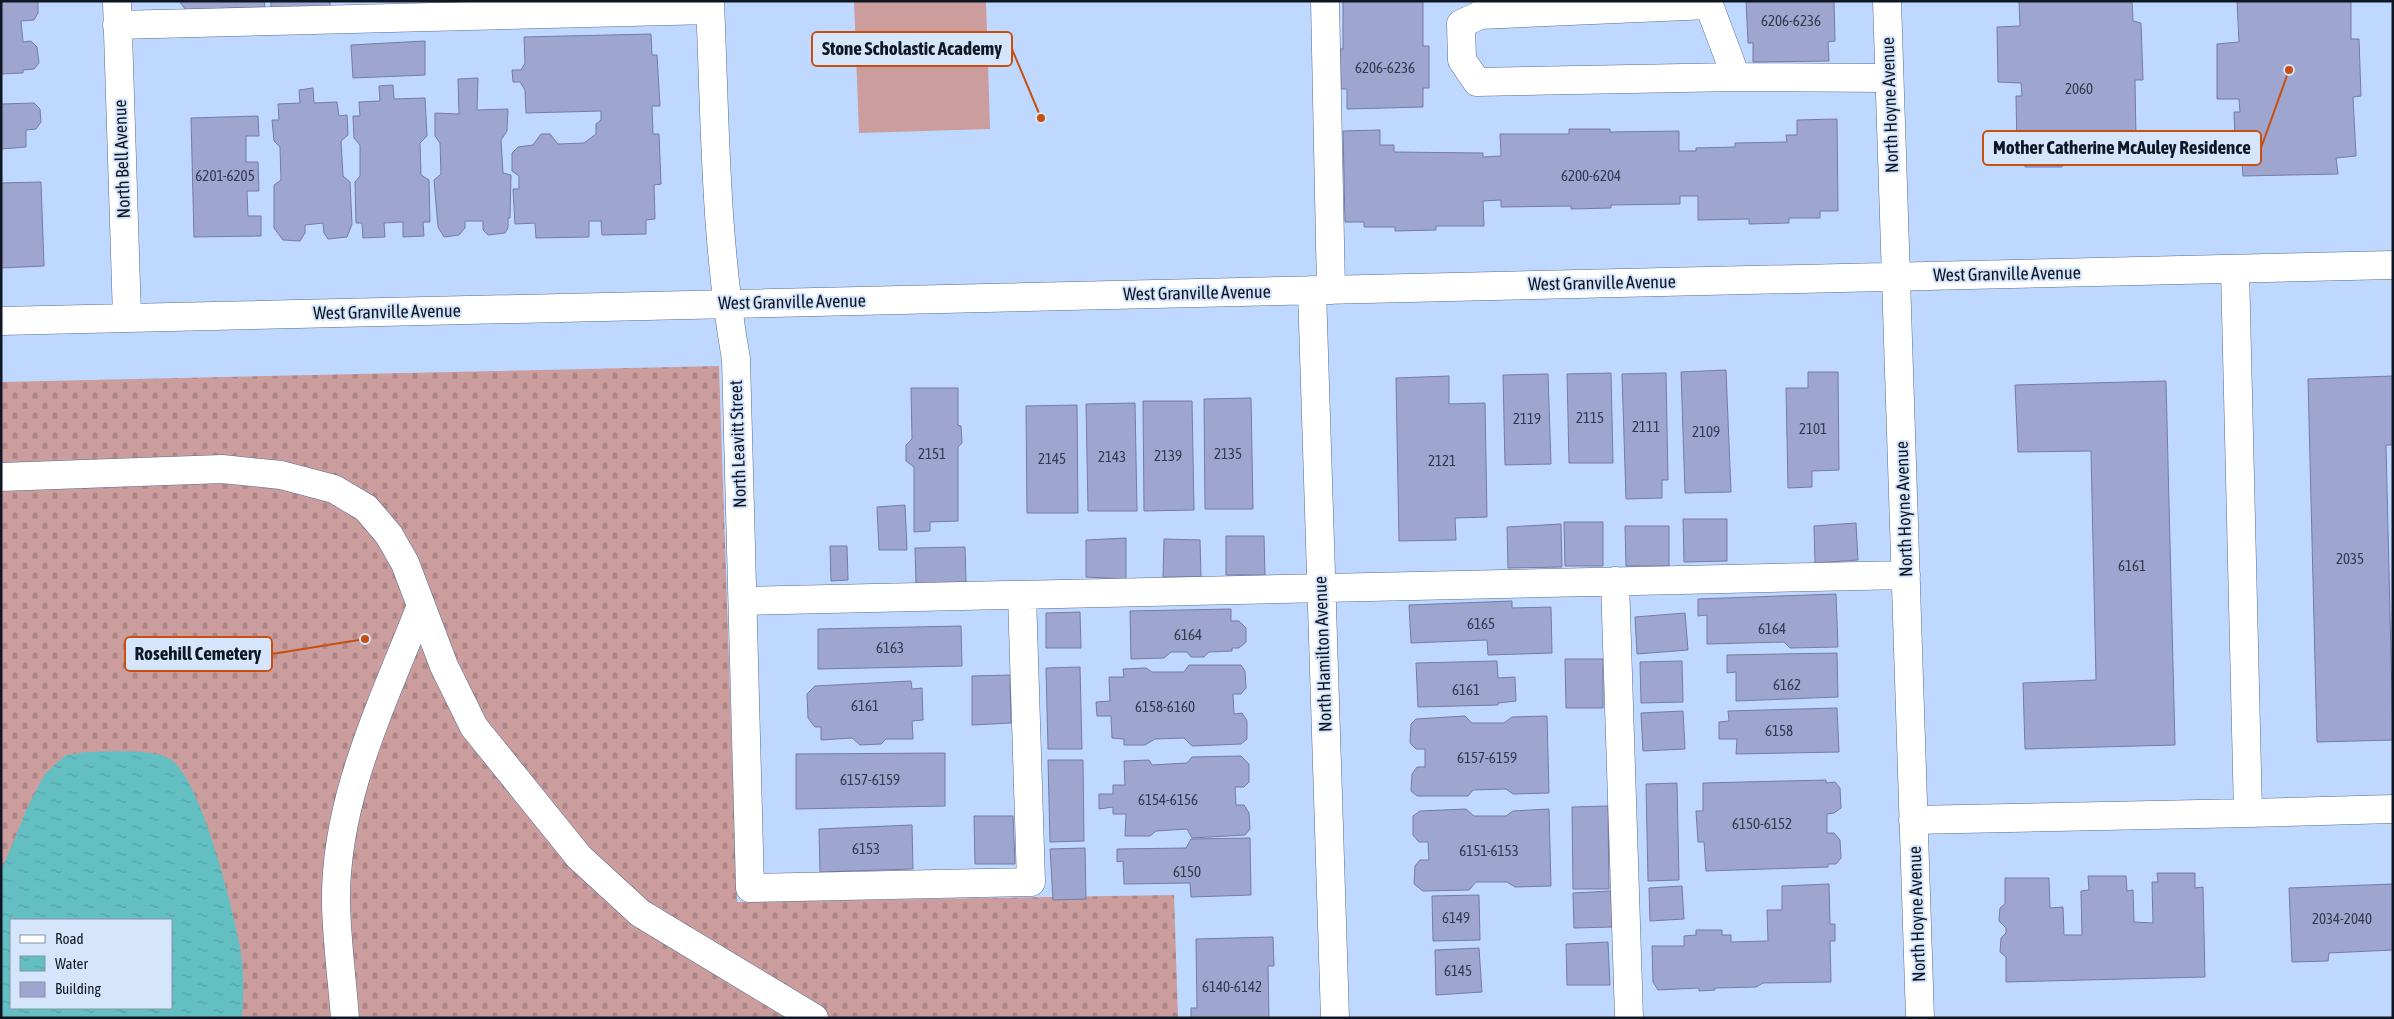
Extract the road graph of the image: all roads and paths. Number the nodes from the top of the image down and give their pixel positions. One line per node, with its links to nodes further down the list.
1 (1324, 1): 10 (street, North Hamilton Avenue)
2 (1887, 1): 6 (street, North Hoyne Avenue)
3 (710, 5): 4 (street); 11 (street, North Leavitt Street)
4 (117, 13): 12 (street, North Bell Avenue)
5 (1736, 78): 5 (street); 6 (street)
6 (1889, 78): 9 (street, North Hoyne Avenue)
7 (2393, 265): 8 (street, West Granville Avenue)
8 (2235, 269): 9 (street, West Granville Avenue); 22 (street)
9 (1896, 277): 10 (street, West Granville Avenue); 15 (street, North Hoyne Avenue)
10 (1321, 290): 11 (street, West Granville Avenue); 17 (street, North Hamilton Avenue)
11 (726, 304): 12 (street, West Granville Avenue); 19 (street, North Leavitt Street)
12 (127, 317): 13 (street, West Granville Avenue)
13 (1, 321)
14 (1, 477): 20 (street)
15 (1906, 575): 16 (street); 23 (street, North Hoyne Avenue)
16 (1615, 581): 17 (street); 27 (street)
17 (1321, 588): 18 (street); 26 (street, North Hamilton Avenue)
18 (1022, 595): 19 (street); 19 (street, North Leavitt Street)
19 (742, 601)
20 (420, 608): 24 (street); 25 (street)
21 (2393, 809): 22 (street)
22 (2248, 813): 23 (street)
23 (1914, 820): 28 (street, North Hoyne Avenue)
24 (345, 1018)
25 (814, 1018)
26 (1334, 1018)
27 (1629, 1018)
28 (1920, 1018)

